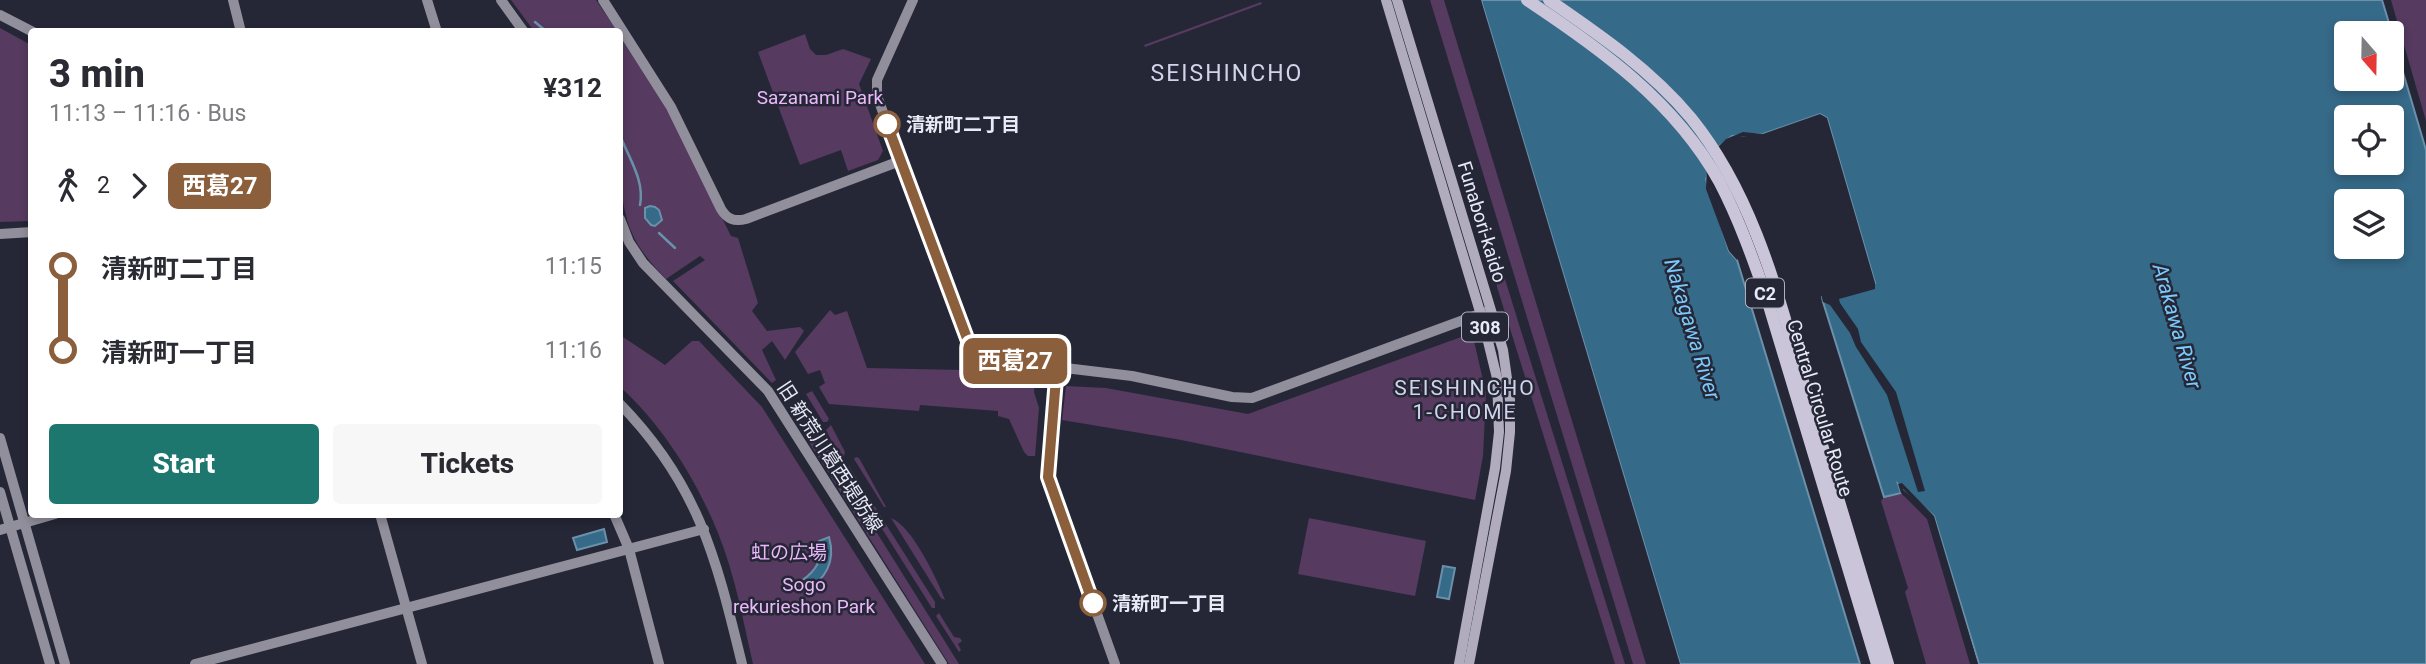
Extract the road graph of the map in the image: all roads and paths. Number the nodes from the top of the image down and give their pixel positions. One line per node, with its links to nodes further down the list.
1 (233, 0): 11 (street)
2 (428, 0): 12 (street)
3 (501, 0): 13 (street)
4 (603, 0): 14 (street)
5 (913, 0): 17 (street)
6 (1386, 0): 21 (main road, Funabori-kaido / 308)
7 (1397, 0): 21 (main road, Funabori-kaido / 308)
8 (1527, 0): 44 (highway, Central Circular Route / C2)
9 (1549, 0): 45 (highway, Central Circular Route / C2)
10 (0, 15): 15 (street)
11 (241, 28)
12 (436, 28)
13 (521, 28)
14 (621, 28)
15 (28, 29)
16 (623, 31): 17 (street)
17 (900, 160): 22 (street)
18 (623, 227): 40 (street, 旧 新荒川葛西堤防線)
19 (28, 232): 20 (street)
20 (0, 234)
21 (1485, 312): 22 (street); 42 (main road, Funabori-kaido / 308); 43 (main road, Funabori-kaido / 308)
22 (1057, 366): 41 (street)
23 (623, 408): 31 (street)
24 (0, 438): 29 (street)
25 (0, 492): 30 (street)
26 (42, 518): 29 (street)
27 (381, 518): 33 (street)
28 (616, 518): 32 (street)
29 (25, 523): 30 (street); 35 (street)
30 (5, 529): 34 (street)
31 (704, 529): 32 (street); 39 (street)
32 (629, 549): 33 (street); 38 (street)
33 (406, 608): 36 (street); 37 (street)
34 (50, 664)
35 (65, 664)
36 (195, 664)
37 (422, 664)
38 (659, 664)
39 (742, 664)
40 (942, 664)
41 (1115, 664)
42 (1459, 664)
43 (1469, 664)
44 (1877, 664)
45 (1888, 664)

